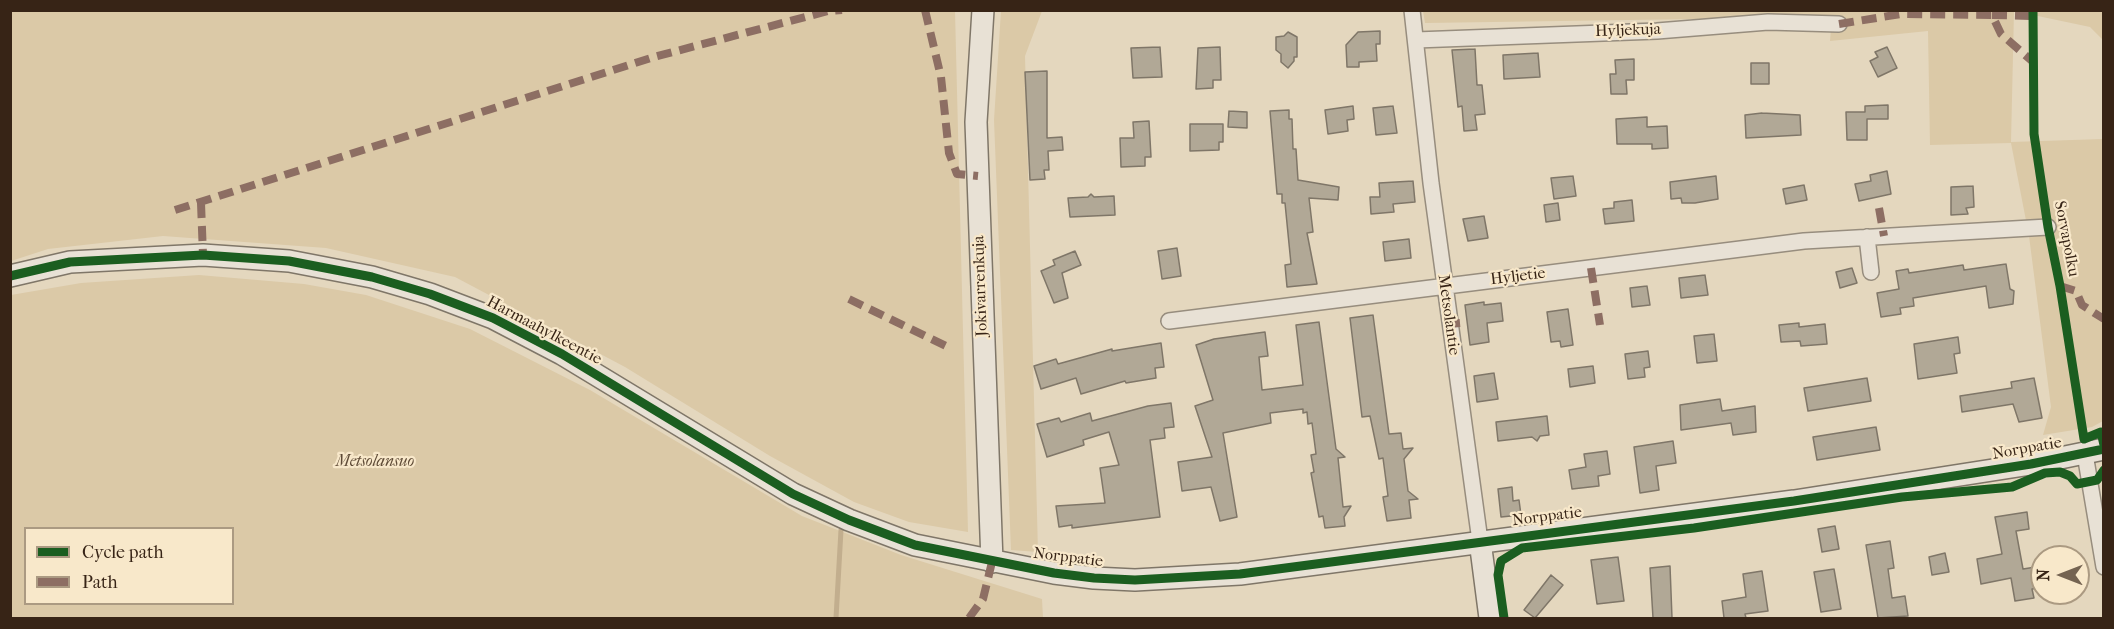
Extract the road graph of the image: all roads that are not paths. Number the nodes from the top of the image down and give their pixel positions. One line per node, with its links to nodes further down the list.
1 (983, 10): 13 (street, Jokivarrenkuja)
2 (1412, 10): 4 (street, Metsolantie)
3 (1839, 24): 4 (street, Hyljekuja)
4 (1416, 40): 9 (street, Metsolantie)
5 (2048, 226): 6 (street, Hyljetie)
6 (1867, 237): 7 (street); 9 (street, Hyljetie)
7 (1871, 272)
8 (10, 276): 13 (street, Harmaahylkeentie)
9 (1444, 286): 10 (street, Hyljetie); 12 (street, Metsolantie)
10 (1169, 321)
11 (2094, 451): 12 (street, Norppatie); 14 (street)
12 (1480, 541): 13 (street, Norppatie); 15 (street, Metsolantie)
13 (992, 562)
14 (2103, 567)
15 (1490, 618)

